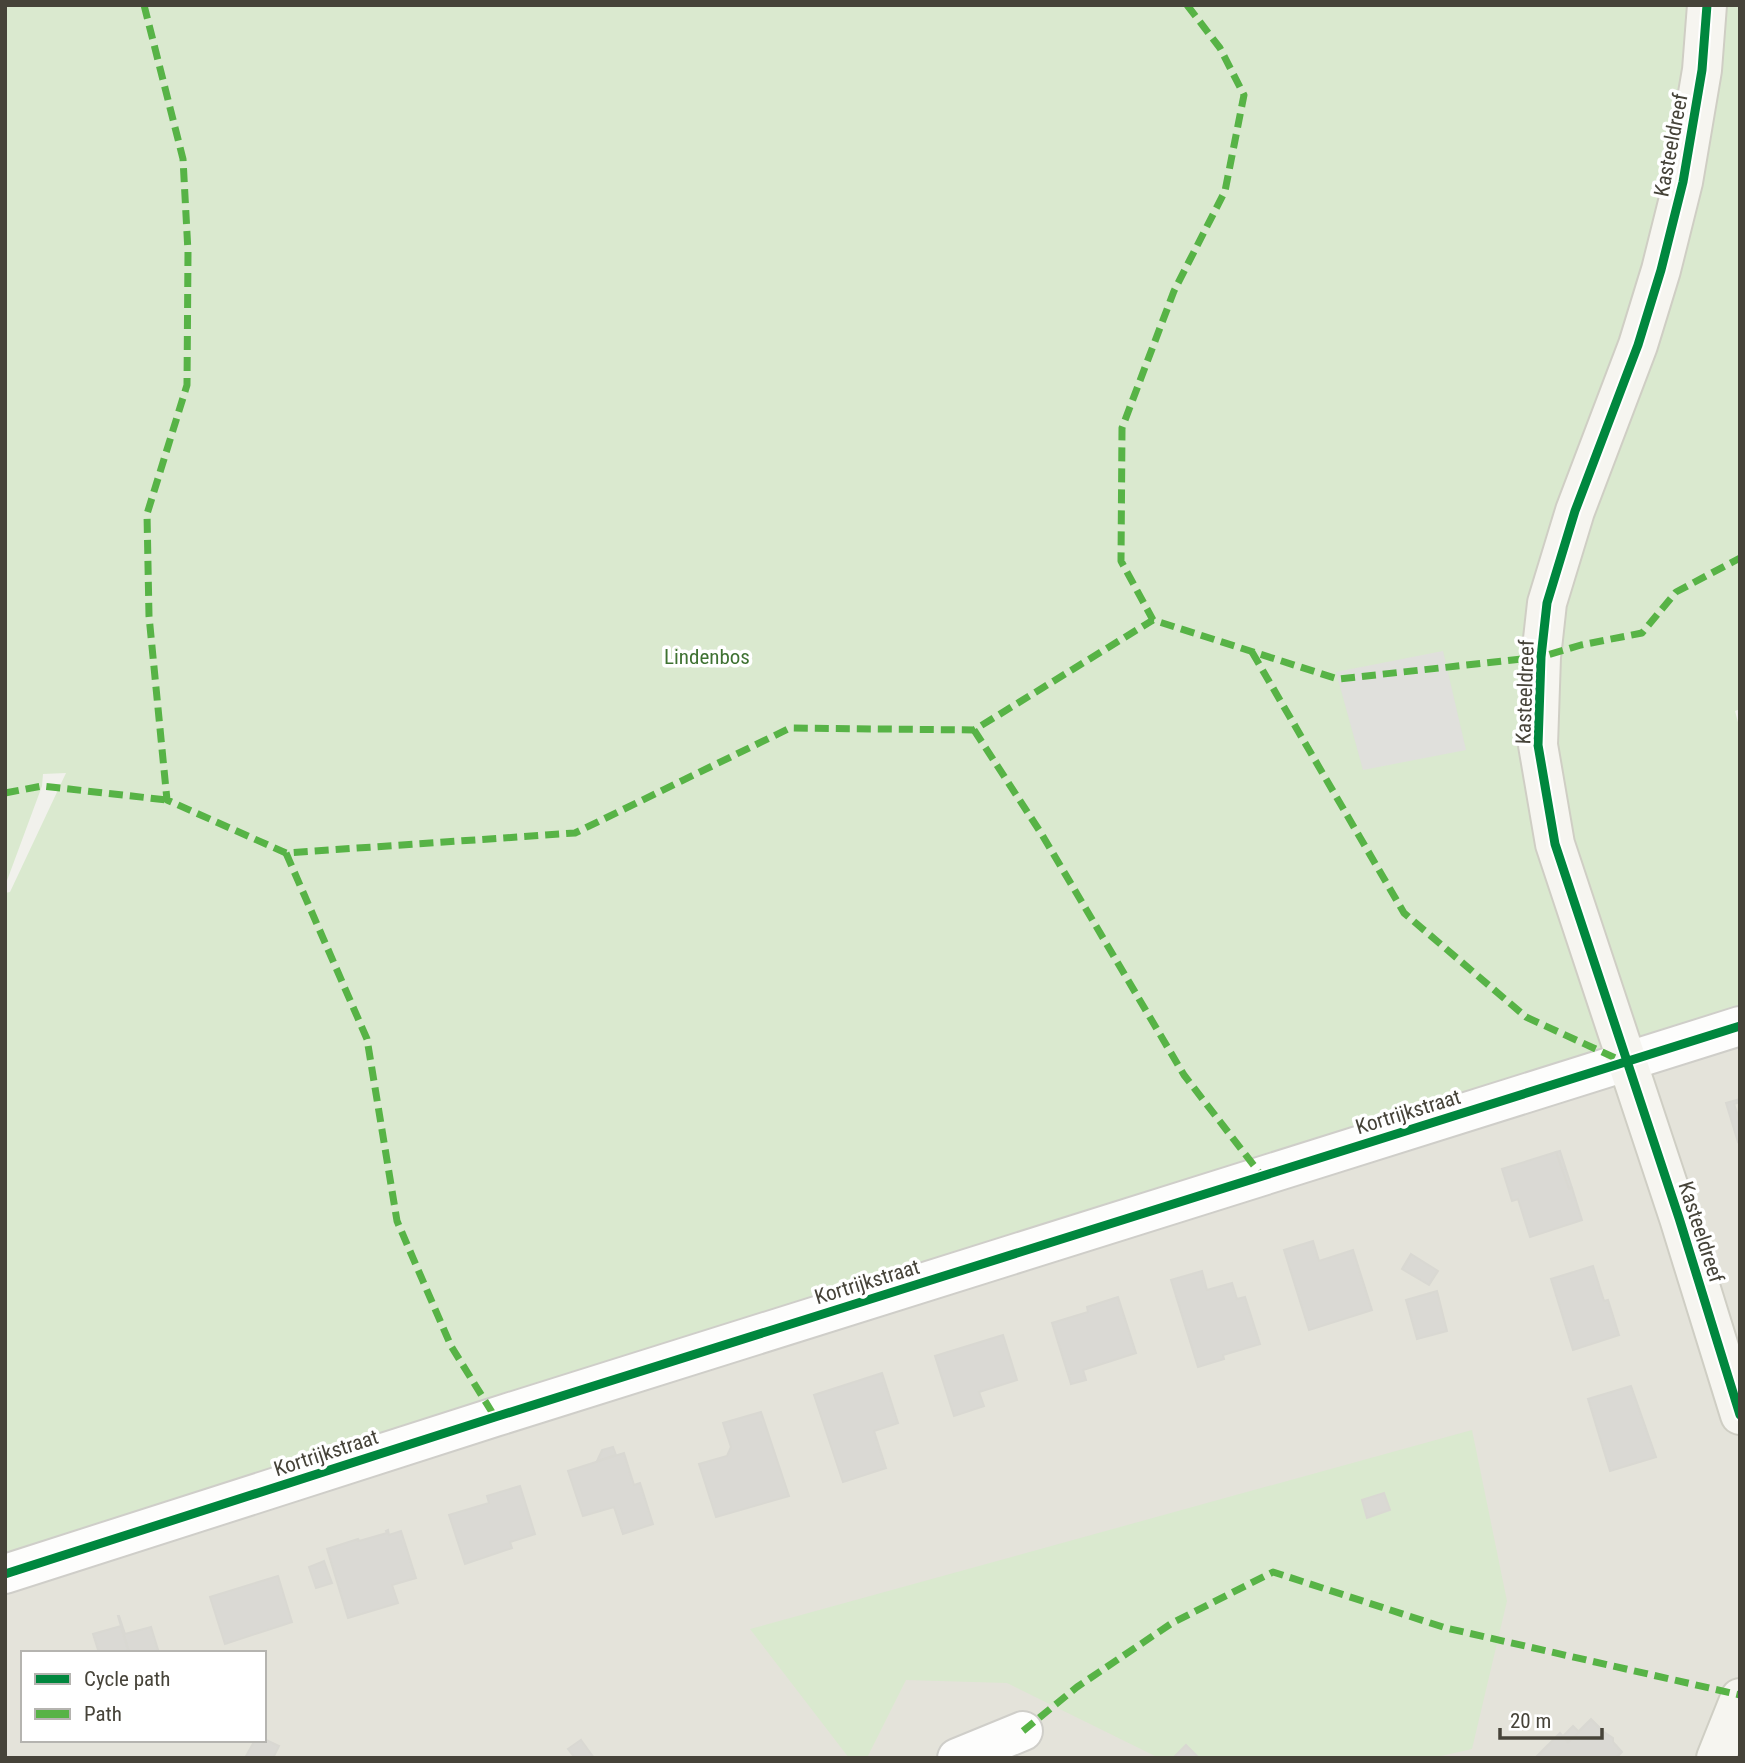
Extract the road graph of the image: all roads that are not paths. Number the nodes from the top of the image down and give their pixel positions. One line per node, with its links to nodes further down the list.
1 (1707, 5): 3 (street, Kasteeldreef)
2 (1740, 1026): 3 (street, Kortrijkstraat)
3 (1626, 1063): 4 (street, Kasteeldreef); 5 (street, Kortrijkstraat)
4 (1740, 1415)
5 (5, 1574)
6 (1740, 1698): 9 (street)
7 (1023, 1731): 8 (street)
8 (957, 1758)
9 (1716, 1758)

